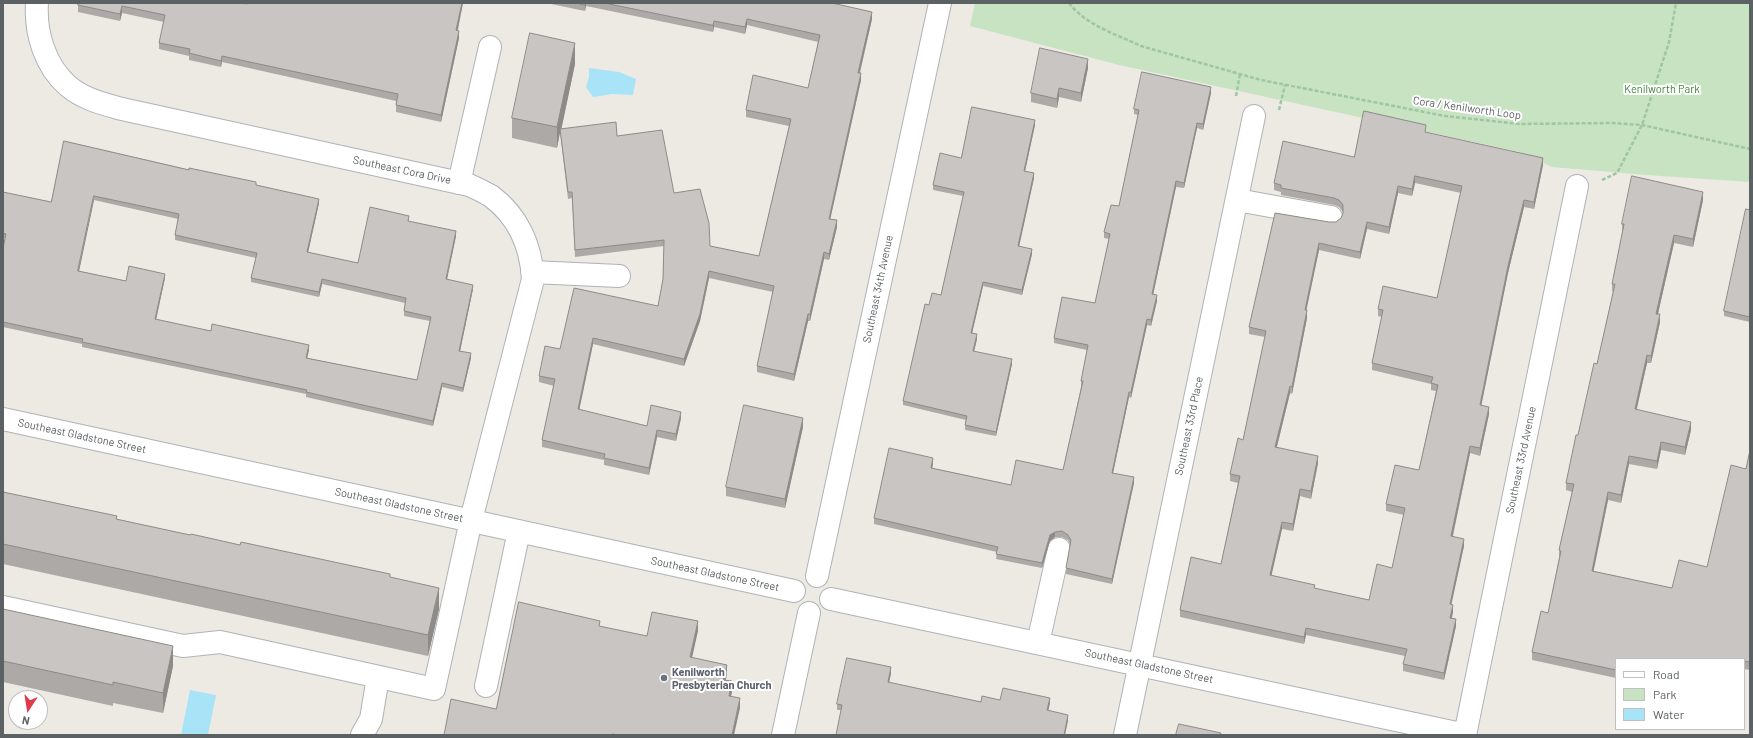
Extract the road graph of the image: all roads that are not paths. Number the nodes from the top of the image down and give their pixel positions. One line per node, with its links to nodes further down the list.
1 (37, 3): 5 (street, Southeast Cora Drive)
2 (940, 3): 15 (street, Southeast 34th Avenue)
3 (490, 47): 5 (street)
4 (1254, 116): 7 (street, Southeast 33rd Place)
5 (459, 183): 9 (street, Southeast Cora Drive)
6 (1586, 184): 27 (street, Southeast 33rd Avenue)
7 (1236, 200): 8 (street); 21 (street, Southeast 33rd Place)
8 (1331, 217)
9 (532, 272): 10 (street); 12 (street, Southeast Cora Drive)
10 (619, 276)
11 (3, 419): 12 (street, Southeast Gladstone Street)
12 (471, 520): 13 (street, Southeast Gladstone Street); 22 (street, Southeast Cora Drive)
13 (519, 531): 16 (street, Southeast Gladstone Street); 23 (street)
14 (1058, 549): 20 (street)
15 (817, 576): 16 (street, Southeast Gladstone Street); 17 (street)
16 (794, 591): 19 (street, Southeast Gladstone Street)
17 (831, 599): 19 (street); 20 (street, Southeast Gladstone Street)
18 (3, 607): 22 (street)
19 (809, 613): 25 (street)
20 (1038, 643): 21 (street, Southeast Gladstone Street)
21 (1140, 664): 26 (street, Southeast 33rd Place); 27 (street, Southeast Gladstone Street)
22 (378, 677): 24 (street)
23 (486, 686)
24 (362, 735)
25 (783, 735)
26 (1125, 735)
27 (1465, 735)

